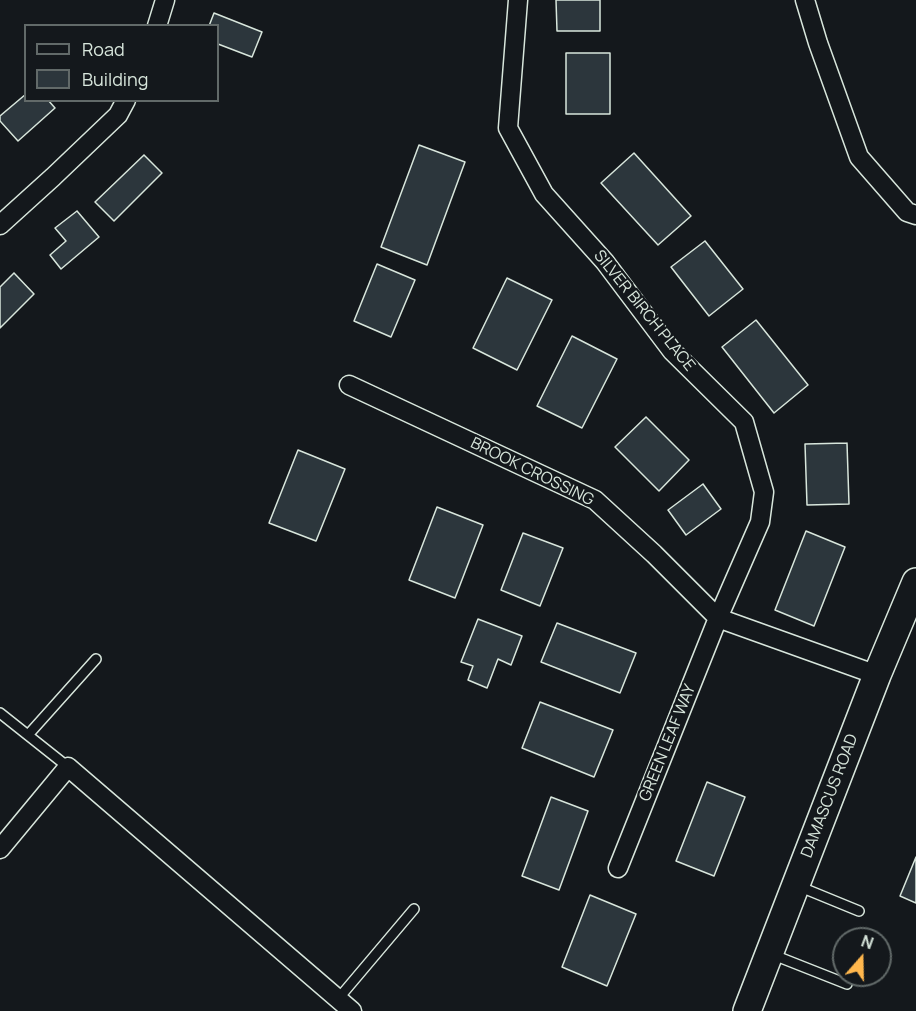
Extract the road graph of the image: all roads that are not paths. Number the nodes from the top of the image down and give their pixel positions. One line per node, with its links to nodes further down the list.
1 (165, 0): 4 (street)
2 (518, 0): 10 (street, SILVER BIRCH PLACE)
3 (805, 0): 6 (street)
4 (158, 24)
5 (125, 102): 7 (street)
6 (916, 215)
7 (0, 225)
8 (349, 386): 10 (street, BROOK CROSSING)
9 (916, 582): 12 (street, DAMASCUS ROAD)
10 (718, 618): 12 (street); 17 (street, GREEN LEAF WAY)
11 (96, 659): 14 (lane)
12 (877, 675): 18 (street, DAMASCUS ROAD)
13 (0, 713): 14 (lane)
14 (28, 735): 15 (lane)
15 (68, 767): 16 (street); 23 (street)
16 (0, 849)
17 (618, 868)
18 (796, 885): 20 (lane); 21 (street, DAMASCUS ROAD)
19 (414, 909): 23 (lane)
20 (859, 911)
21 (769, 953): 22 (lane); 24 (street, DAMASCUS ROAD)
22 (832, 978)
23 (345, 1005)
24 (747, 1011)

